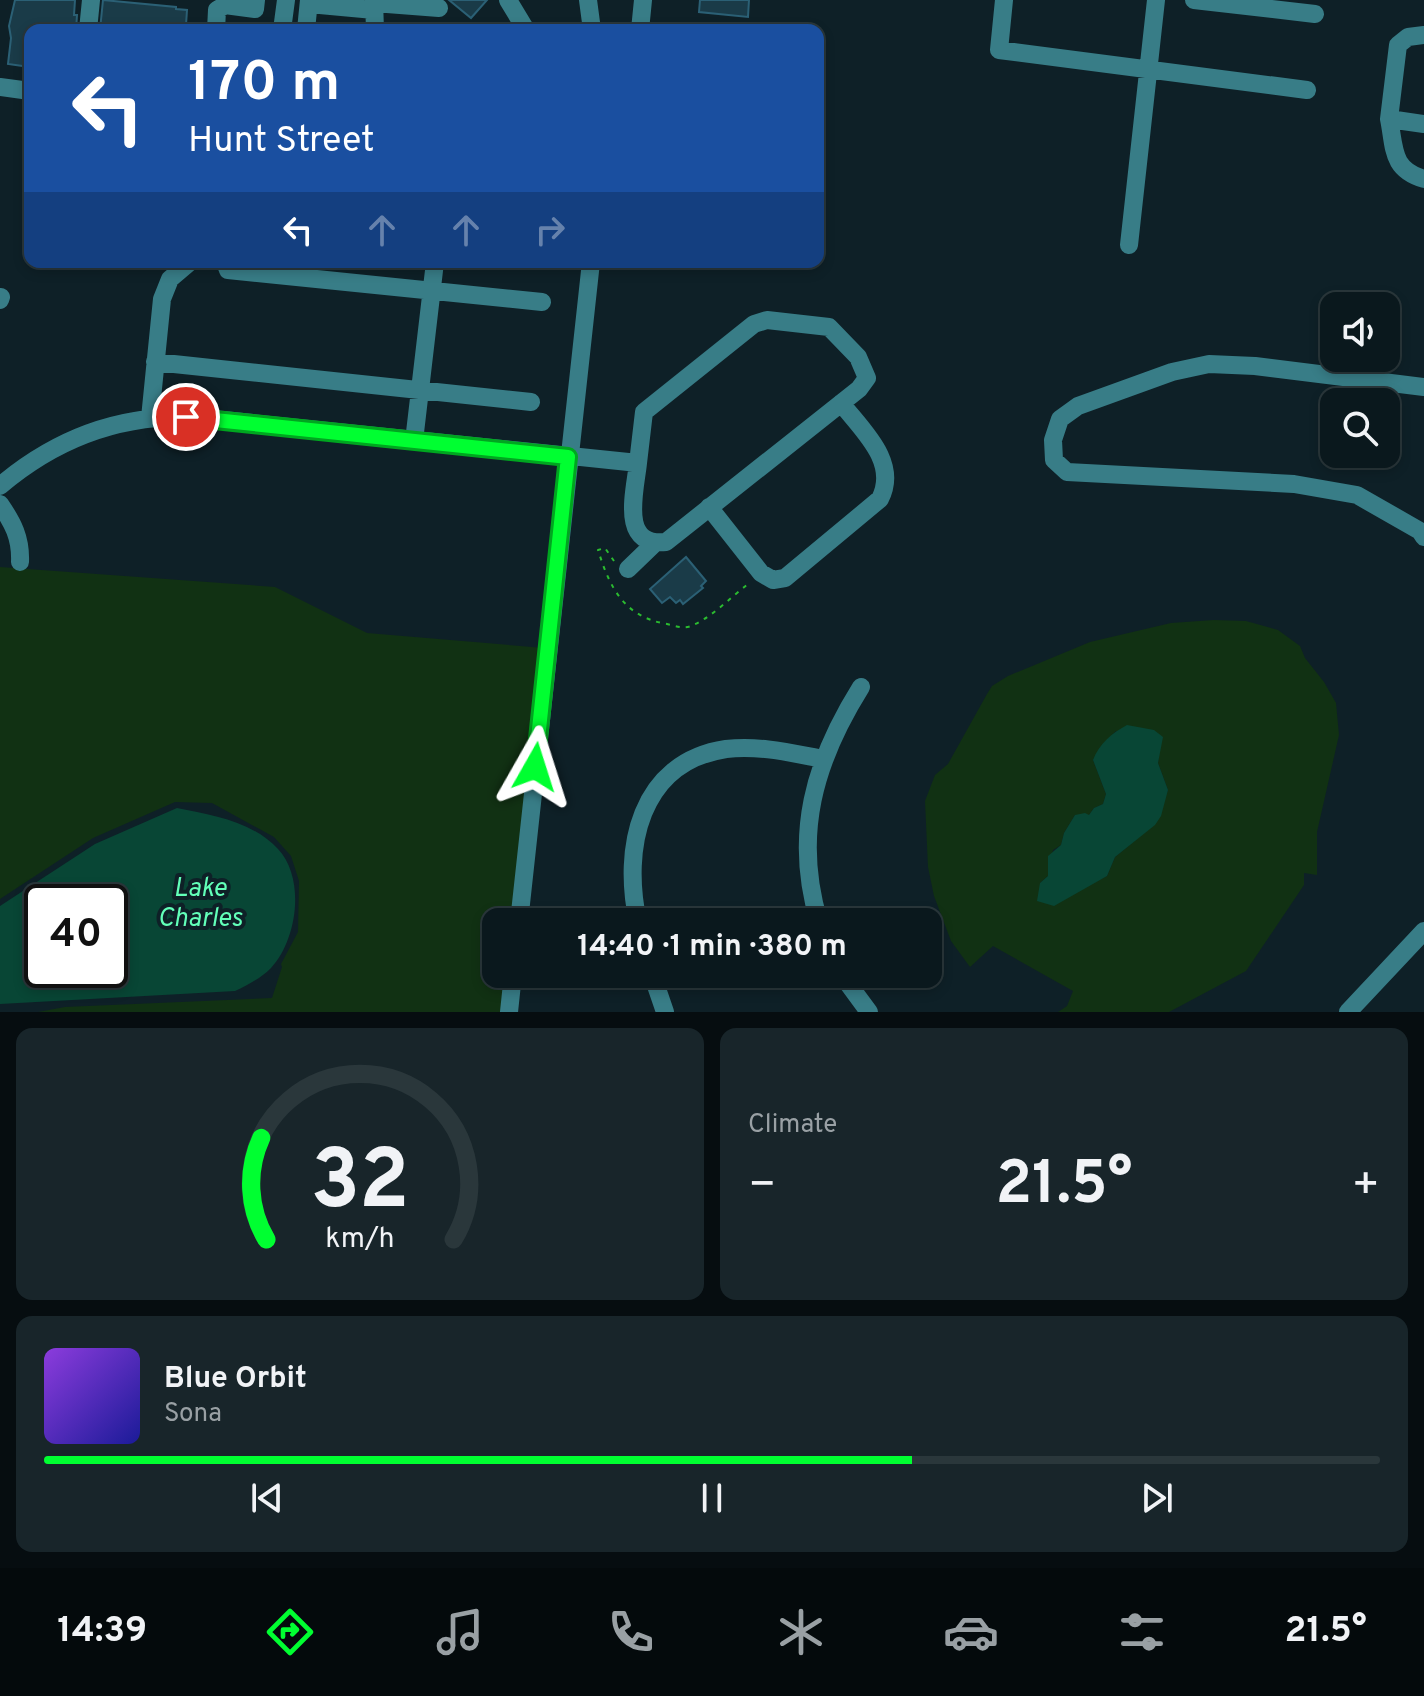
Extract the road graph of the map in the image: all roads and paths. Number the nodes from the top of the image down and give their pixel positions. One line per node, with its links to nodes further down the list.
1 (91, 0): 14 (street)
2 (256, 0): 15 (street)
3 (286, 0): 16 (street)
4 (508, 0): 19 (street)
5 (588, 0): 20 (street)
6 (643, 0): 21 (street)
7 (1004, 0): 23 (street)
8 (1156, 0): 23 (street)
9 (1194, 0): 13 (street)
10 (309, 2): 11 (street); 17 (street)
11 (374, 4): 12 (street); 18 (street)
12 (439, 8)
13 (1315, 14)
14 (89, 24)
15 (216, 24)
16 (283, 24)
17 (307, 24)
18 (375, 24)
19 (522, 24)
20 (591, 24)
21 (641, 24)
22 (1424, 35): 27 (street)
23 (1148, 69): 26 (street); 30 (street)
24 (0, 87): 25 (street)
25 (24, 90)
26 (1307, 90)
27 (1389, 119): 28 (street); 29 (street)
28 (1424, 124)
29 (1424, 179)
30 (1129, 245)
31 (182, 268): 37 (street)
32 (227, 268): 35 (street)
33 (434, 268): 35 (street)
34 (590, 268): 44 (street)
35 (432, 291): 36 (street); 39 (street)
36 (542, 302)
37 (155, 362): 39 (street); 42 (street)
38 (1424, 387): 49 (street)
39 (421, 391): 40 (street); 43 (street)
40 (531, 402)
41 (841, 403): 45 (street); 48 (street); 48 (street)
42 (150, 418): 43 (street); 46 (street)
43 (414, 441): 44 (street)
44 (568, 457): 45 (street); 56 (street)
45 (638, 463): 50 (street)
46 (0, 486)
47 (0, 504): 51 (street)
48 (709, 507): 50 (street)
49 (1423, 531)
50 (655, 543): 52 (street)
51 (20, 562)
52 (623, 568): 53 (path)
53 (748, 584)
54 (861, 687): 55 (street)
55 (823, 759): 57 (street); 58 (street)
56 (520, 908)
57 (637, 908)
58 (815, 908)
59 (1424, 931): 66 (street)
60 (512, 988): 63 (street)
61 (657, 988): 64 (street)
62 (851, 988): 65 (street)
63 (509, 1012)
64 (665, 1012)
65 (869, 1012)
66 (1348, 1012)

